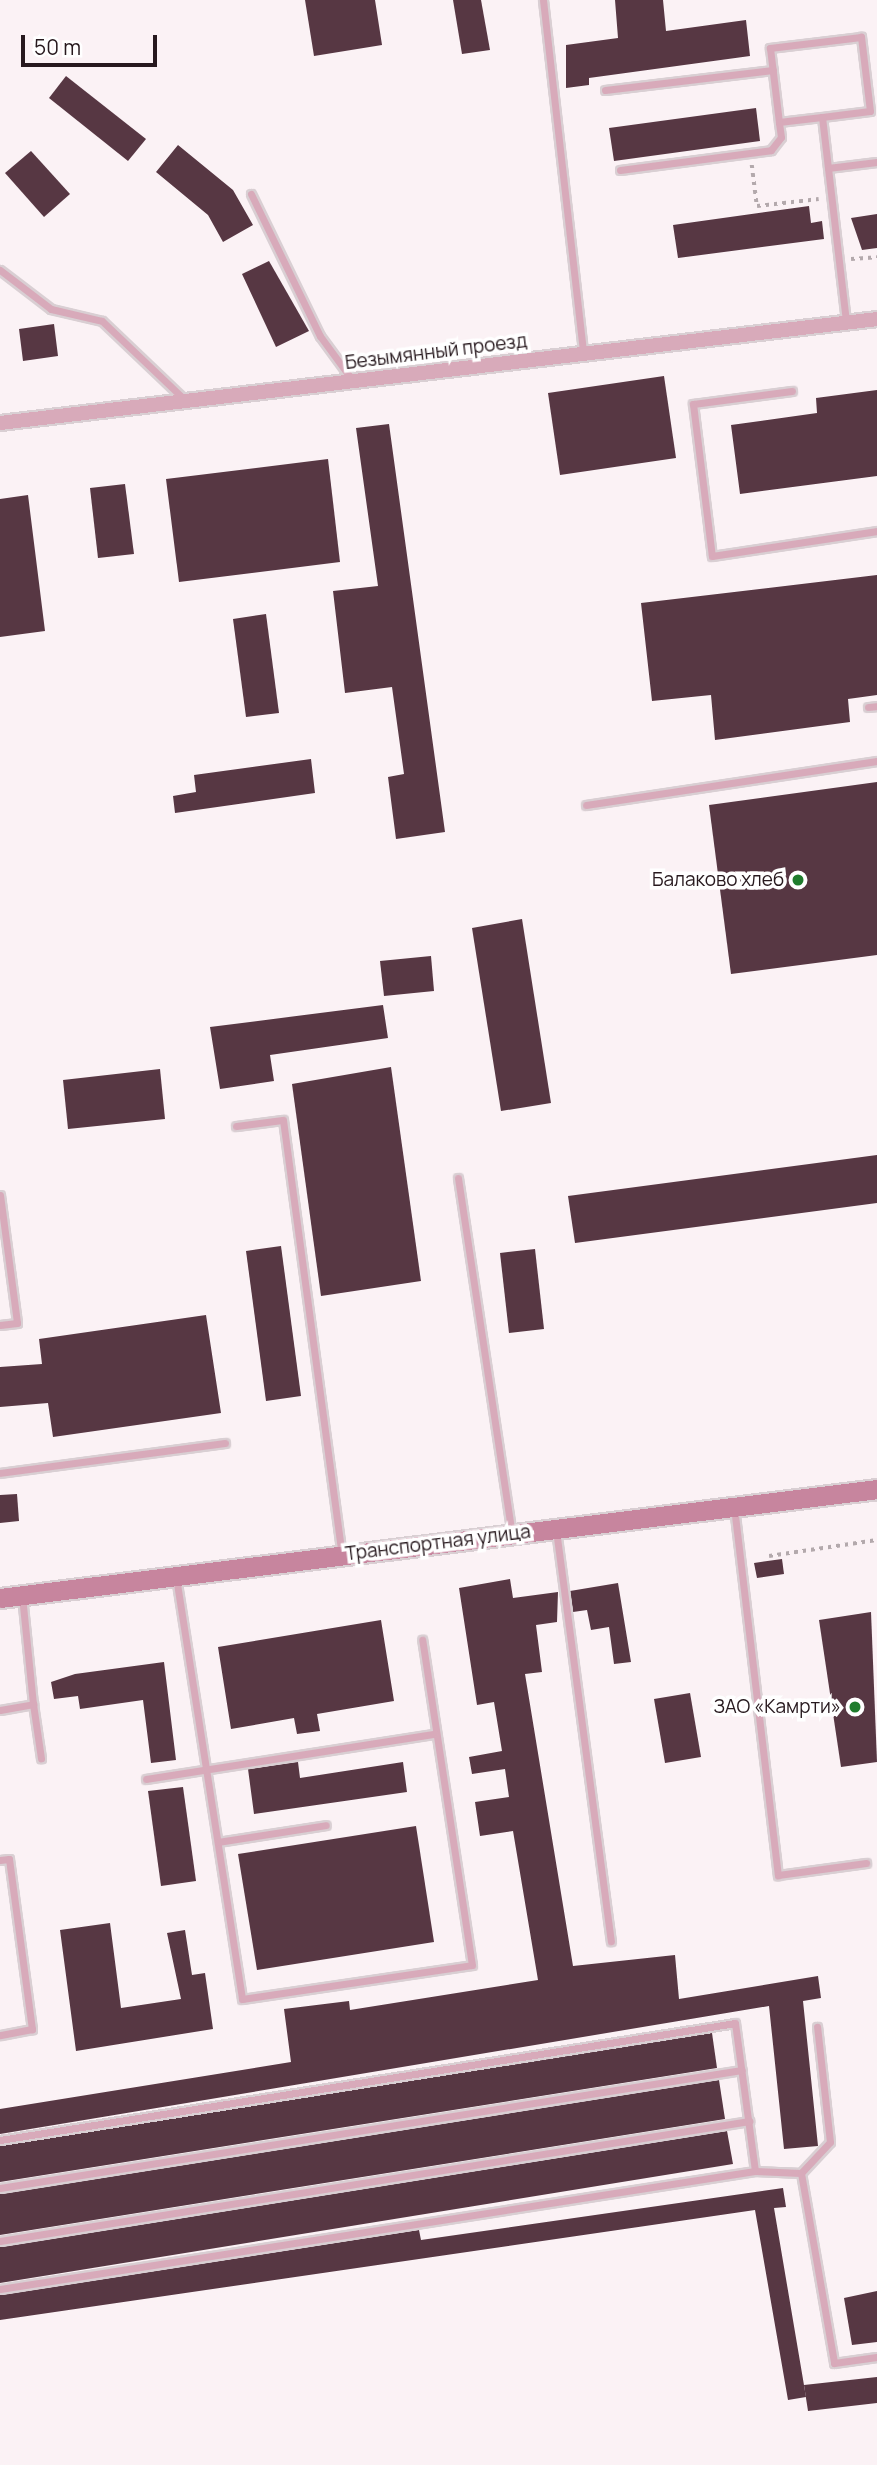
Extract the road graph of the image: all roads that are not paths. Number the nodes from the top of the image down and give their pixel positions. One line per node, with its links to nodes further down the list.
1 (543, 0): 13 (lane)
2 (773, 71): 3 (lane); 4 (lane); 5 (lane)
3 (605, 90)
4 (822, 117): 5 (lane); 7 (lane)
5 (779, 122): 8 (lane)
6 (877, 162): 7 (lane)
7 (828, 168): 12 (lane)
8 (620, 170)
9 (251, 194): 14 (lane)
10 (0, 270): 16 (lane)
11 (877, 319): 12 (street, Безымянный проезд)
12 (846, 323): 13 (street, Безымянный проезд)
13 (583, 354): 14 (street, Безымянный проезд)
14 (354, 382): 16 (street, Безымянный проезд)
15 (792, 391): 18 (lane)
16 (187, 401): 17 (street, Безымянный проезд)
17 (0, 424)
18 (877, 531)
19 (877, 761): 20 (lane)
20 (586, 805)
21 (236, 1126): 31 (lane)
22 (458, 1178): 30 (lane)
23 (0, 1195): 24 (lane)
24 (0, 1325)
25 (225, 1443): 26 (lane)
26 (0, 1473)
27 (877, 1489): 28 (main road, Транспортная улица)
28 (734, 1507): 29 (main road, Транспортная улица); 45 (lane)
29 (556, 1529): 30 (main road, Транспортная улица); 46 (lane)
30 (512, 1534): 31 (main road, Транспортная улица)
31 (342, 1555): 32 (main road, Транспортная улица)
32 (176, 1576): 33 (main road, Транспортная улица); 40 (lane)
33 (22, 1595): 34 (main road, Транспортная улица); 36 (lane)
34 (0, 1598)
35 (422, 1640): 38 (lane)
36 (33, 1704): 37 (lane); 39 (lane)
37 (0, 1710)
38 (435, 1734): 40 (lane); 43 (lane)
39 (41, 1758)
40 (206, 1770): 41 (lane); 43 (lane)
41 (146, 1779)
42 (326, 1825): 43 (lane)
43 (218, 1842)
44 (0, 1860): 48 (lane)
45 (866, 1863)
46 (611, 1941)
47 (817, 2027): 53 (lane)
48 (0, 2035)
49 (742, 2070): 50 (lane); 51 (lane); 54 (lane)
50 (750, 2121): 52 (lane); 55 (lane)
51 (0, 2140)
52 (755, 2171): 53 (lane); 56 (lane)
53 (801, 2173): 57 (lane)
54 (0, 2188)
55 (0, 2241)
56 (0, 2289)
57 (877, 2357)

